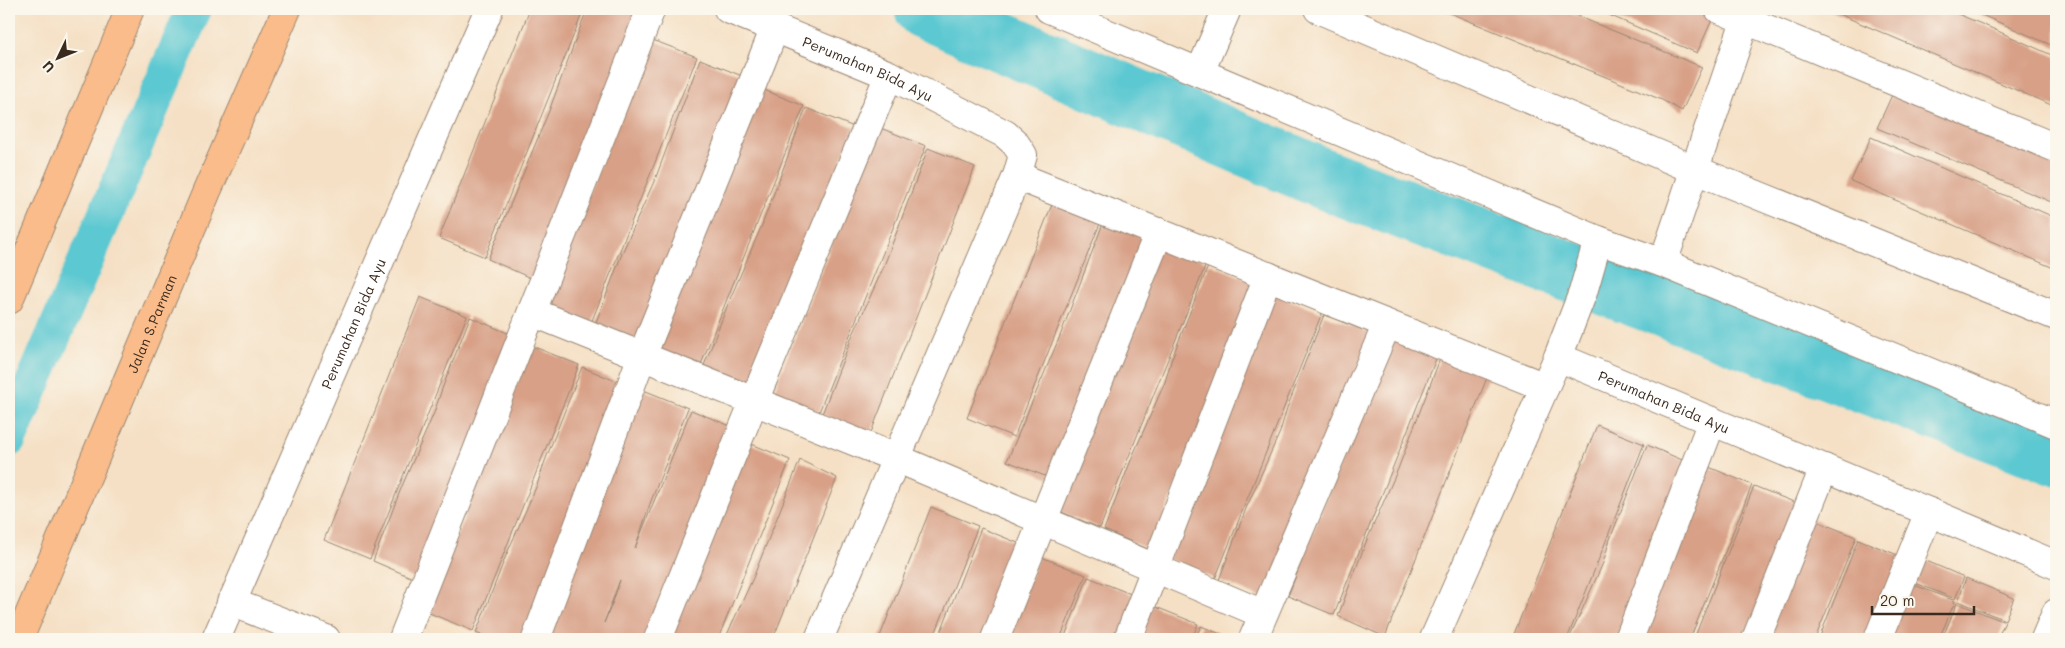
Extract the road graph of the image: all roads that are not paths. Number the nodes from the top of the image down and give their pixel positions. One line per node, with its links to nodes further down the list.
1 (130, 9): 21 (main road)
2 (287, 9): 40 (main road, Jalan S.Parman)
3 (488, 9): 37 (street, Perumahan Bida Ayu)
4 (651, 9): 22 (street)
5 (728, 9): 11 (street, Perumahan Bida Ayu)
6 (1050, 9): 12 (street)
7 (1227, 9): 12 (street)
8 (1318, 9): 15 (street)
9 (1719, 9): 10 (street)
10 (1747, 14): 14 (street); 15 (street)
11 (774, 28): 13 (street, Perumahan Bida Ayu); 25 (street)
12 (1200, 72): 18 (street)
13 (889, 75): 16 (street, Perumahan Bida Ayu); 28 (street)
14 (2056, 148)
15 (1693, 169): 19 (street); 23 (street)
16 (1017, 176): 17 (street); 31 (street)
17 (1158, 232): 20 (street); 34 (street)
18 (1598, 240): 19 (street); 26 (street)
19 (1663, 262): 30 (street)
20 (1268, 276): 24 (street); 36 (street)
21 (9, 300)
22 (532, 312): 25 (street); 43 (street)
23 (2056, 316)
24 (1387, 324): 27 (street); 39 (street)
25 (642, 356): 28 (street); 44 (street)
26 (1558, 357): 27 (street); 29 (street, Perumahan Bida Ayu)
27 (1545, 387): 50 (street)
28 (754, 401): 31 (street); 45 (street)
29 (1712, 421): 32 (street, Perumahan Bida Ayu); 51 (street)
30 (2056, 424)
31 (896, 458): 34 (street); 46 (street)
32 (1824, 468): 33 (street, Perumahan Bida Ayu); 52 (street)
33 (1929, 512): 35 (street, Perumahan Bida Ayu); 53 (street)
34 (1043, 521): 36 (street); 47 (street)
35 (2056, 565)
36 (1156, 569): 39 (street); 48 (street)
37 (231, 602): 41 (street, Perumahan Bida Ayu); 42 (street)
38 (2056, 613): 54 (street)
39 (1263, 614): 49 (street)
40 (20, 639)
41 (216, 639)
42 (326, 639)
43 (403, 639)
44 (536, 639)
45 (658, 639)
46 (819, 639)
47 (995, 639)
48 (1128, 639)
49 (1254, 639)
50 (1434, 639)
51 (1629, 639)
52 (1756, 639)
53 (1878, 639)
54 (2045, 639)

